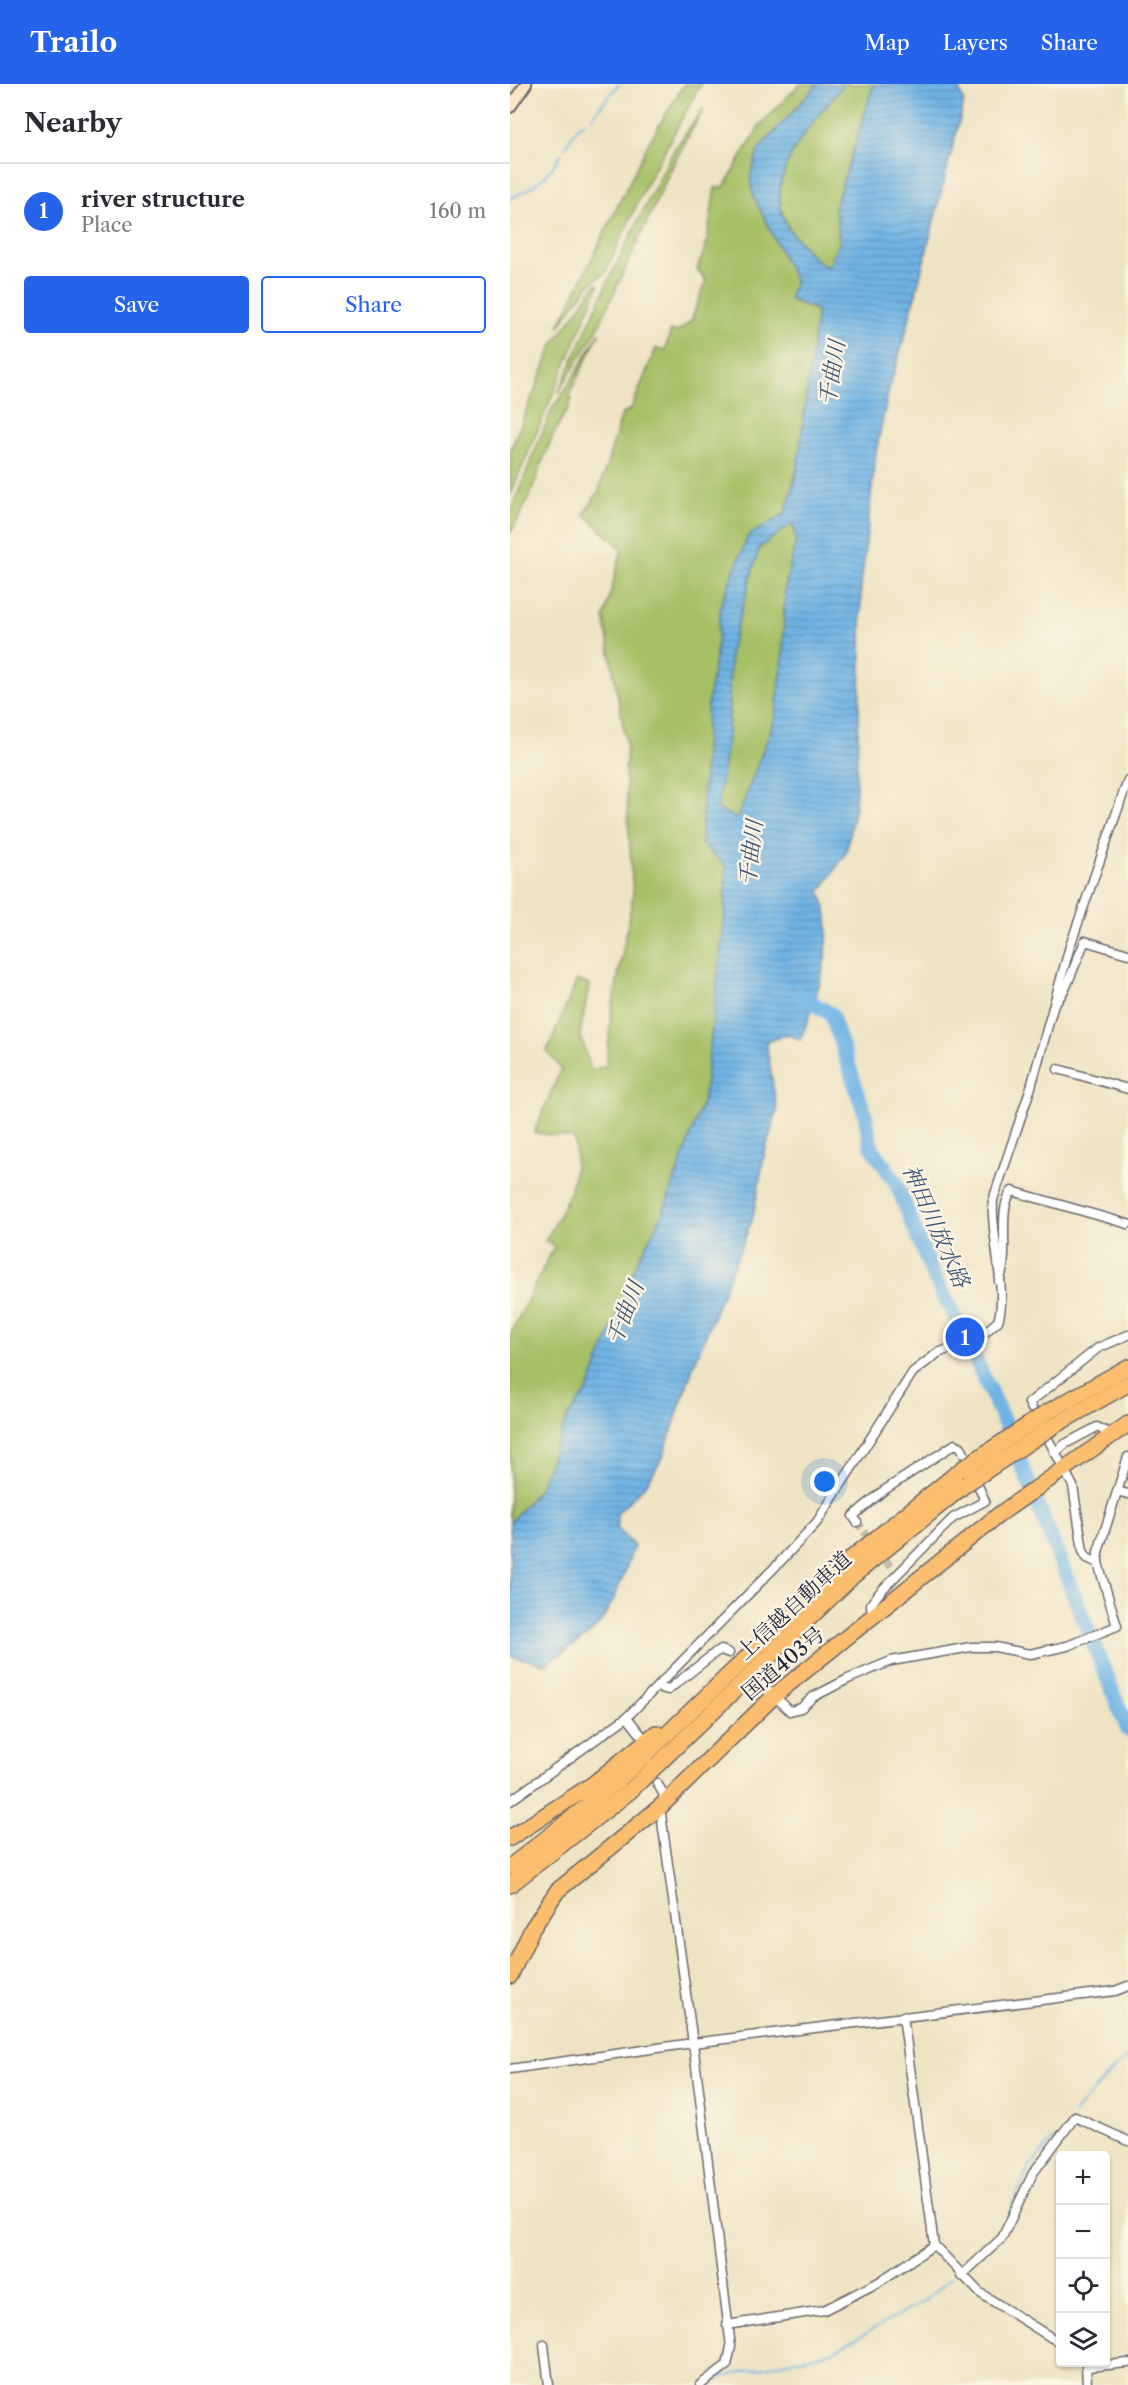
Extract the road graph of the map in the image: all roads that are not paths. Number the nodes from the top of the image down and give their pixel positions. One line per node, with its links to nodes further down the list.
1 (526, 84): 2 (street)
2 (510, 106)
3 (1128, 780): 5 (street)
4 (1128, 954): 5 (street)
5 (1054, 1005): 9 (street)
6 (1058, 1069): 7 (street)
7 (1128, 1089)
8 (1128, 1224): 9 (street)
9 (999, 1282): 28 (street)
10 (1128, 1335): 16 (street)
11 (1128, 1367): 13 (highway, 上信越自動車道)
12 (1128, 1384): 13 (highway, 上信越自動車道)
13 (1049, 1420): 19 (highway, 上信越自動車道, bridge)
14 (1128, 1424): 15 (highway, 国道403号)
15 (1111, 1434): 16 (street); 18 (highway, 国道403号)
16 (1055, 1453): 18 (street)
17 (1128, 1457): 20 (street)
18 (1058, 1471): 23 (street); 25 (highway, 国道403号)
19 (964, 1476): 24 (highway, 上信越自動車道); 37 (highway, 上信越自動車道)
20 (1117, 1491): 21 (street); 23 (street)
21 (1128, 1494)
22 (857, 1522): 25 (street)
23 (1098, 1563): 29 (street)
24 (805, 1601): 35 (highway); 36 (highway, 上信越自動車道)
25 (872, 1616): 29 (highway, 国道403号)
26 (729, 1653): 28 (street)
27 (762, 1684): 29 (street)
28 (658, 1687): 30 (street)
29 (775, 1695): 34 (highway, 国道403号)
30 (627, 1717): 31 (street); 33 (street)
31 (642, 1736)
32 (657, 1783): 34 (street)
33 (510, 1801)
34 (660, 1807): 38 (highway, 国道403号); 41 (street)
35 (510, 1838)
36 (510, 1867)
37 (510, 1885)
38 (510, 1976)
39 (1128, 1986): 40 (street)
40 (903, 2016): 41 (street); 44 (street)
41 (693, 2043): 42 (street); 46 (street)
42 (510, 2069)
43 (1128, 2141): 45 (street)
44 (934, 2245): 45 (street); 46 (street)
45 (961, 2276): 47 (street)
46 (727, 2325): 53 (street)
47 (1056, 2340)
48 (544, 2345): 52 (street)
49 (1128, 2363): 50 (street)
50 (1110, 2364)
51 (1087, 2367): 54 (street)
52 (549, 2385)
53 (700, 2385)
54 (1087, 2385)

